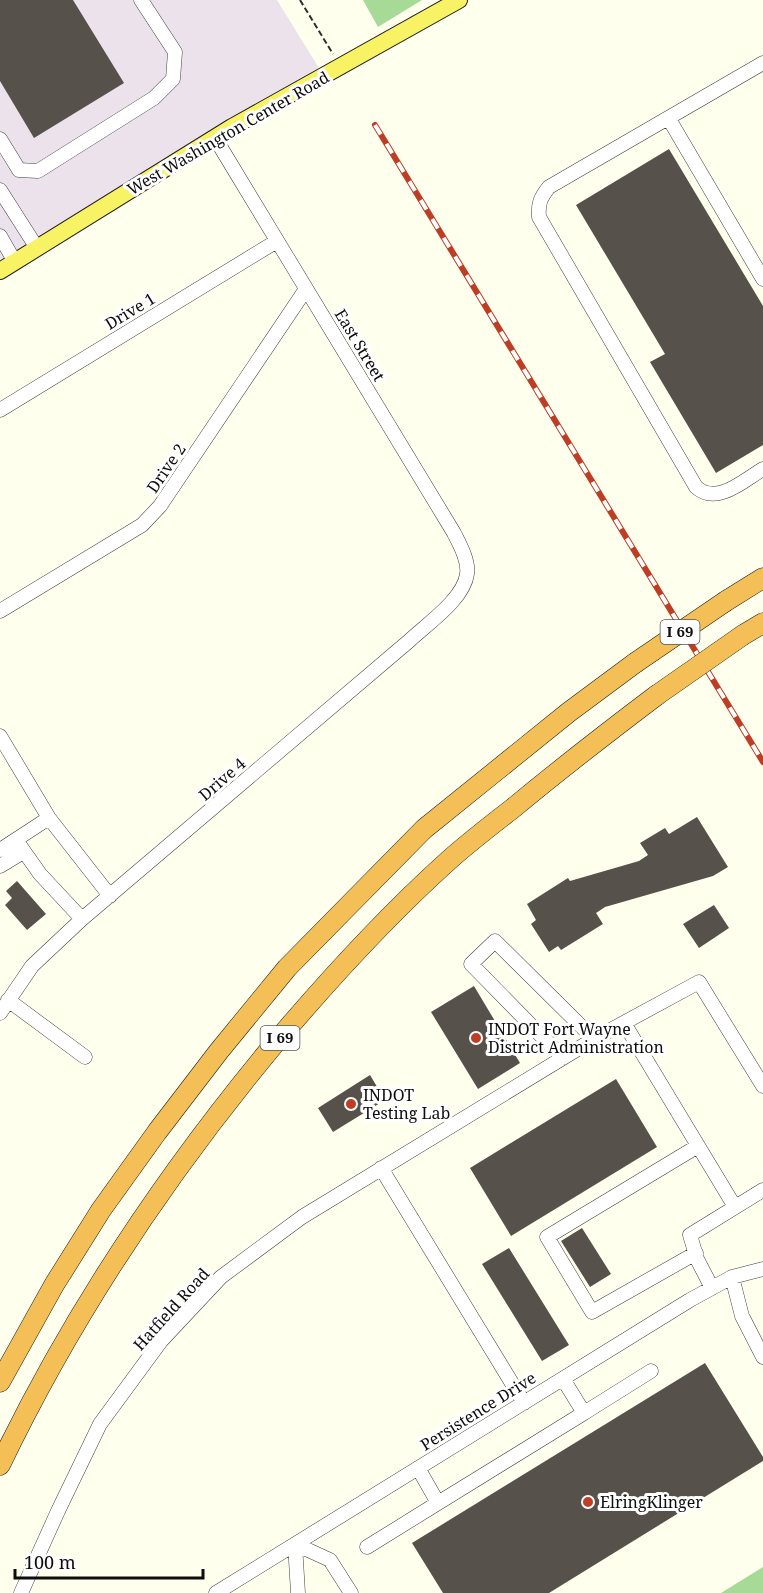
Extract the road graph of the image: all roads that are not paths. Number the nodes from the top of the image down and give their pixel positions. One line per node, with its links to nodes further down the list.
1 (141, 0): 6 (street)
2 (459, 0): 5 (main road, West Washington Center Road)
3 (762, 66): 4 (street)
4 (669, 118): 13 (street); 16 (street)
5 (215, 138): 9 (street, East Street); 10 (main road, West Washington Center Road)
6 (0, 139)
7 (0, 190): 10 (street)
8 (0, 236): 11 (street)
9 (277, 241): 14 (street, East Street); 15 (street, Drive 1)
10 (37, 248): 11 (main road, West Washington Center Road)
11 (15, 262): 12 (main road, West Washington Center Road)
12 (0, 271)
13 (763, 279)
14 (306, 289): 17 (street, East Street); 19 (street, Drive 2)
15 (0, 410)
16 (763, 469)
17 (467, 573): 26 (street, Drive 4)
18 (763, 578): 46 (highway, I 69, bridge)
19 (0, 611)
20 (763, 623): 49 (highway, I 69, bridge)
21 (0, 736): 22 (street)
22 (49, 818): 23 (street); 26 (street)
23 (20, 846): 24 (street); 25 (street); 27 (street)
24 (0, 850)
25 (0, 866)
26 (110, 897): 27 (street, Drive 4)
27 (82, 919): 28 (street, Drive 4)
28 (8, 1000): 29 (street, Drive 4); 32 (street)
29 (0, 1013)
30 (624, 1023): 31 (street, Hatfield Road); 34 (street, Hatfield Road); 35 (street)
31 (594, 1039): 33 (street, Hatfield Road); 33 (street)
32 (85, 1057)
33 (563, 1058): 36 (street, Hatfield Road)
34 (763, 1086)
35 (698, 1146): 38 (street); 39 (street)
36 (381, 1168): 47 (street); 54 (street, Hatfield Road)
37 (763, 1190): 38 (street)
38 (735, 1207): 39 (street)
39 (696, 1253): 42 (street)
40 (763, 1269): 41 (street, Persistence Drive)
41 (732, 1277): 42 (street, Persistence Drive); 43 (street)
42 (712, 1288): 45 (street, Persistence Drive)
43 (763, 1358)
44 (651, 1371): 48 (street)
45 (563, 1379): 47 (street, Persistence Drive); 48 (street)
46 (0, 1382)
47 (524, 1403): 50 (street, Persistence Drive)
48 (584, 1413): 51 (street)
49 (0, 1465)
50 (418, 1468): 51 (street); 52 (street, Persistence Drive)
51 (438, 1503): 53 (street)
52 (295, 1544): 55 (street, Persistence Drive); 56 (street); 57 (street)
53 (367, 1547)
54 (21, 1593)
55 (216, 1593)
56 (298, 1593)
57 (351, 1593)

